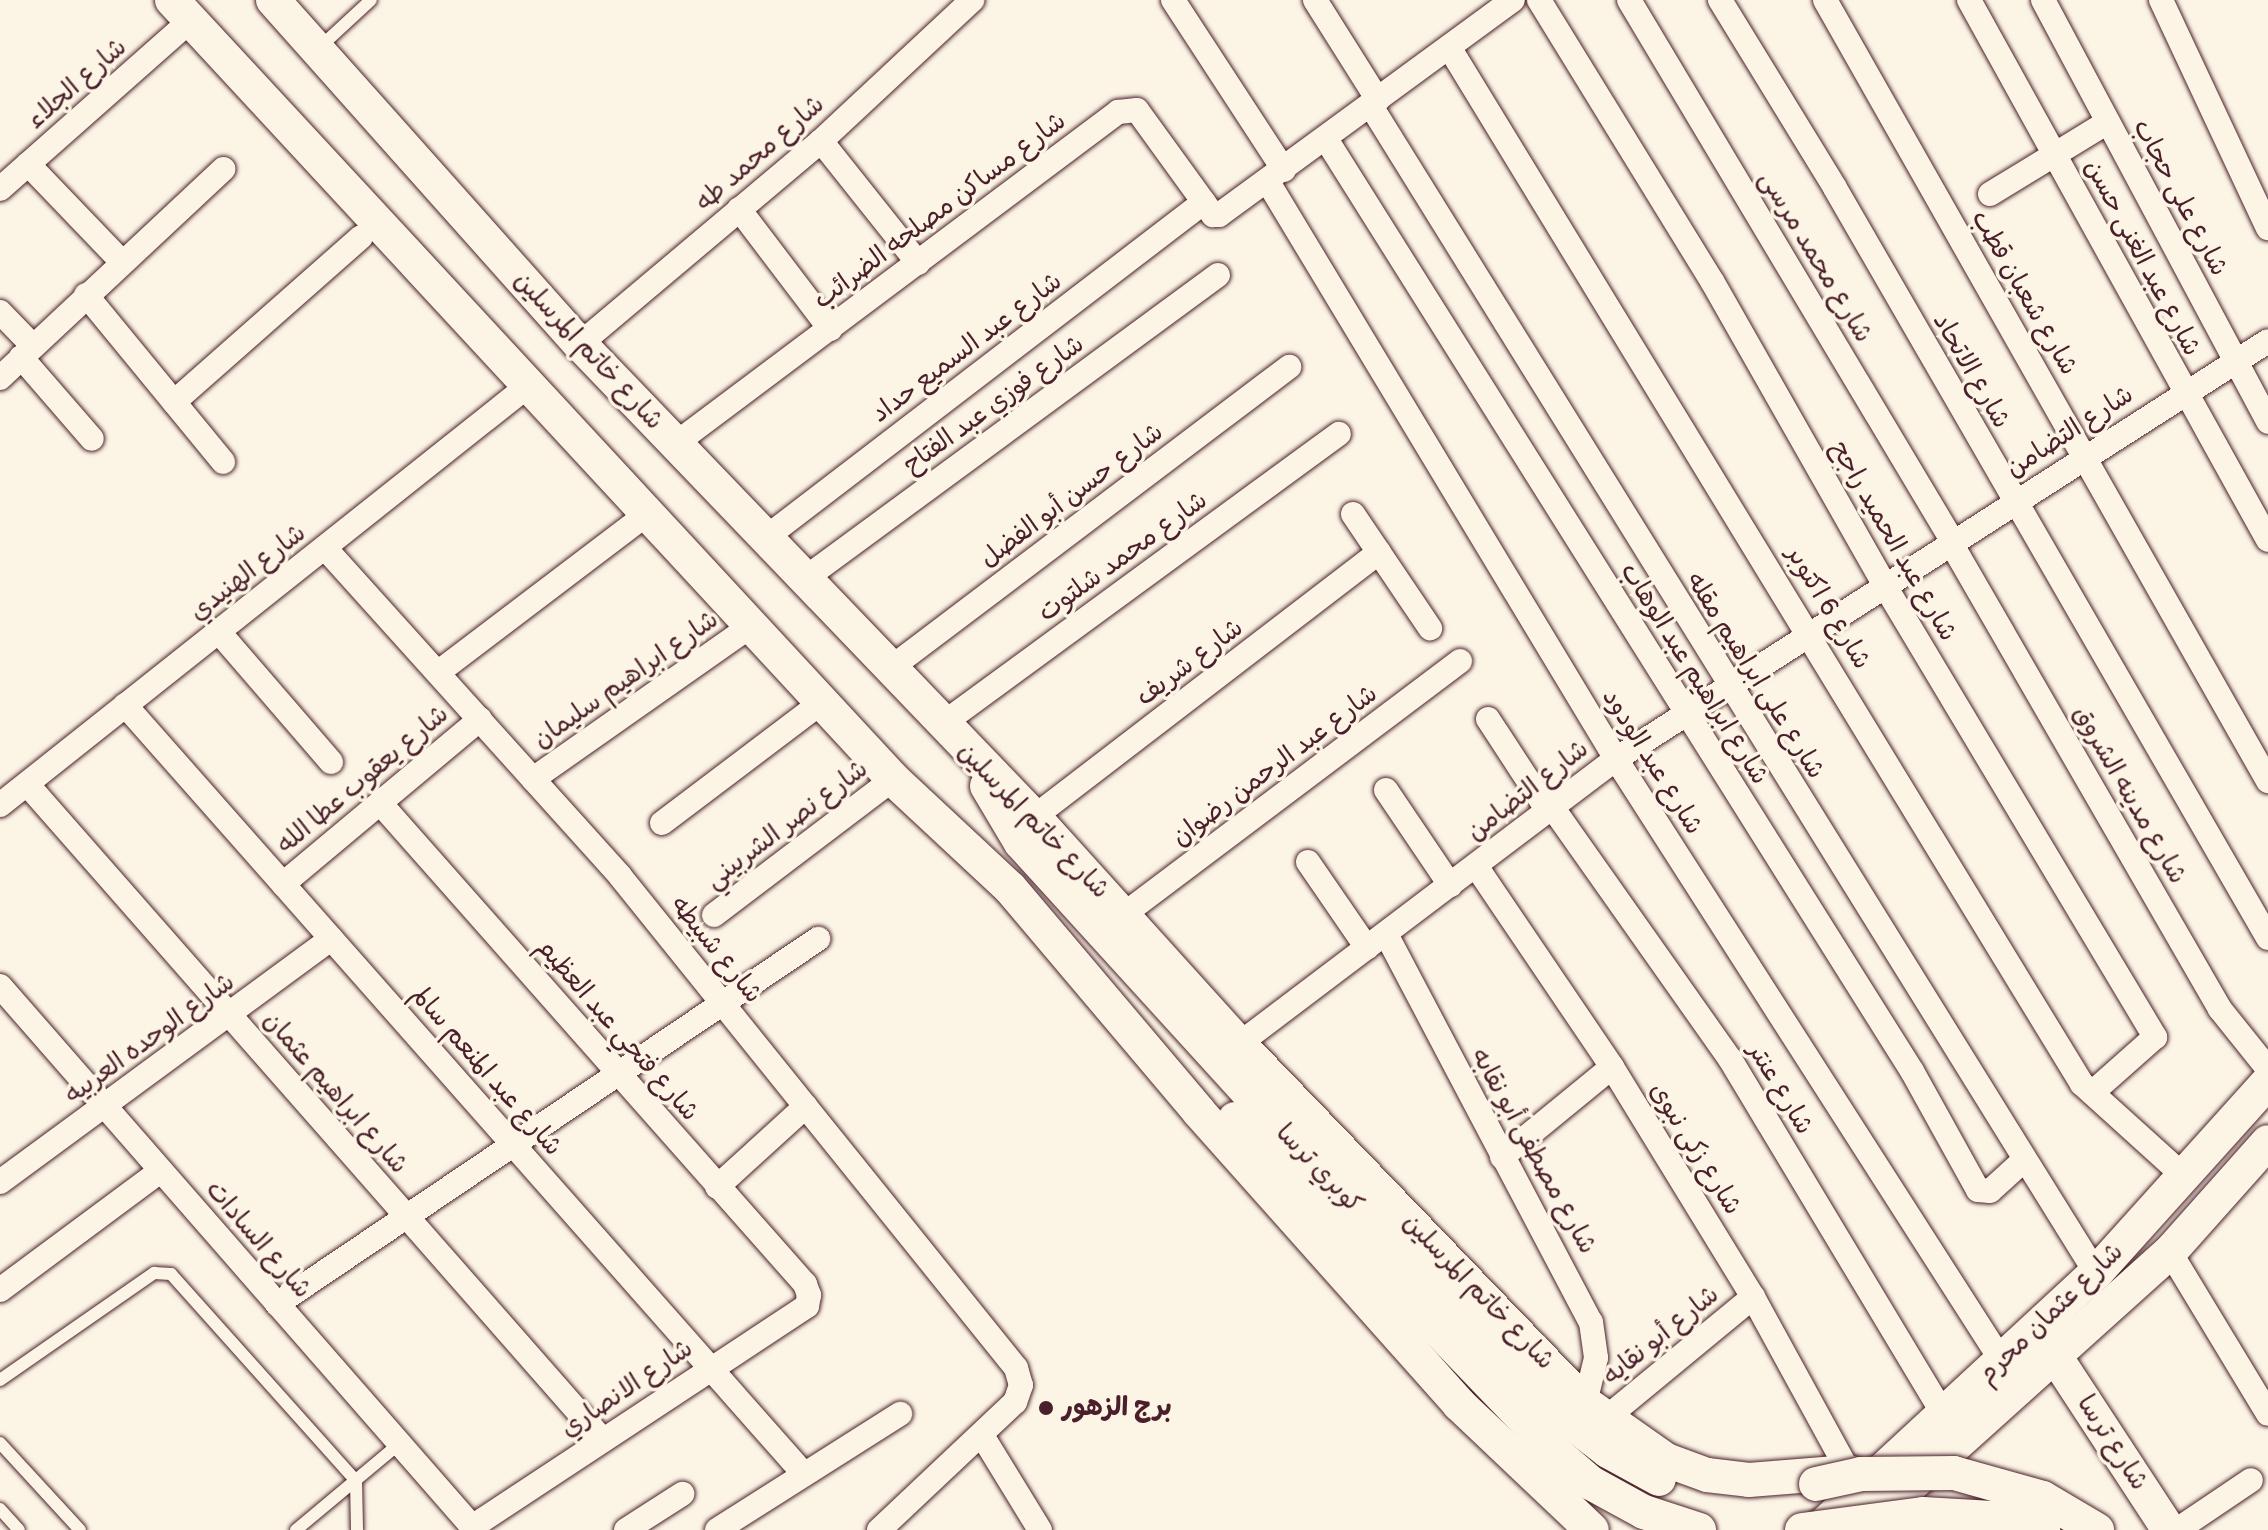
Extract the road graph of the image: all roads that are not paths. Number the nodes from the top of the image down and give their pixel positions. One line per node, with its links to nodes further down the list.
1 (273, 0): 17 (main road, شارع خاتم المرسلين)
2 (371, 0): 17 (lane)
3 (972, 0): 21 (street, شارع محمد طه)
4 (1173, 0): 25 (street, شارع عبد الودود)
5 (1315, 0): 18 (street, شارع على ابراهيم مقله)
6 (1513, 0): 15 (street, شارع عبد السميع حداد)
7 (1539, 0): 62 (street, شارع عبد الحميد راجح)
8 (1629, 0): 58 (street, شارع محمد مرسى)
9 (1720, 0): 53 (street, شارع الاتحاد)
10 (1825, 0): 51 (street, شارع شعبان قطب)
11 (1969, 0): 22 (street, شارع عبد الغنى حسن)
12 (2043, 0): 19 (street, شارع على حجاب)
13 (2161, 0): 30 (street)
14 (182, 10): 23 (street, شارع الجلاء); 44 (main road)
15 (1479, 10): 16 (street, شارع عبد السميع حداد)
16 (1449, 47): 18 (street, شارع عبد السميع حداد); 66 (street, شارع 6 اكتوبر)
17 (317, 49): 39 (main road, شارع خاتم المرسلين)
18 (1374, 103): 20 (street, شارع عبد السميع حداد); 70 (street, شارع على ابراهيم مقله)
19 (2108, 122): 22 (street); 41 (street, شارع على حجاب)
20 (1326, 139): 25 (street, شارع عبد السميع حداد); 73 (street, شارع ابراهيم عبد الوهاب)
21 (821, 141): 29 (street, شارع محمد طه); 33 (street)
22 (2055, 156): 27 (street); 45 (street, شارع عبد الغنى حسن)
23 (28, 164): 26 (street, شارع الجلاء); 32 (street)
24 (223, 169): 32 (street)
25 (1276, 176): 28 (street, شارع عبد السميع حداد); 77 (street, شارع عبد الودود)
26 (0, 189)
27 (1990, 194)
28 (1208, 208): 33 (street, شارع مساكن مصلحه الضرائب); 56 (street, شارع عبد السميع حداد)
29 (739, 209): 37 (street); 39 (street, شارع محمد طه)
30 (2268, 228)
31 (361, 237): 46 (street)
32 (120, 260): 35 (street)
33 (918, 263): 37 (street, شارع مساكن مصلحه الضرائب)
34 (1218, 275): 61 (street, شارع فوزي عبد الفتاح)
35 (86, 295): 40 (street); 46 (street)
36 (0, 312): 40 (street)
37 (830, 329): 50 (street, شارع مساكن مصلحه الضرائب)
38 (2268, 341): 41 (street, شارع التضامن)
39 (580, 344): 50 (main road, شارع خاتم المرسلين)
40 (27, 352): 43 (street); 49 (street)
41 (2236, 361): 45 (street, شارع التضامن); 47 (street, شارع على حجاب)
42 (1289, 367): 68 (street, شارع حسن أبو الفضل)
43 (0, 378)
44 (529, 385): 54 (main road); 59 (street, شارع الهنيدي)
45 (2183, 393): 51 (street, شارع التضامن); 57 (street, شارع عبد الغنى حسن)
46 (174, 402): 52 (street)
47 (2268, 422)
48 (1339, 434): 76 (street, شارع محمد شلتوت)
49 (92, 439)
50 (675, 444): 56 (main road, شارع خاتم المرسلين)
51 (2085, 457): 53 (street, شارع التضامن); 82 (street, شارع شعبان قطب)
52 (223, 462)
53 (2013, 502): 58 (street, شارع التضامن); 97 (street, شارع الاتحاد)
54 (648, 513): 63 (main road); 69 (street)
55 (1353, 514): 60 (street)
56 (764, 539): 61 (main road, شارع خاتم المرسلين)
57 (2268, 540)
58 (1952, 542): 62 (street, شارع التضامن); 106 (street, شارع مدينه الشروق)
59 (325, 548): 65 (street, شارع الهنيدي); 69 (street, شارع شبيطه)
60 (1379, 552): 64 (street); 88 (street, شارع شريف)
61 (803, 580): 68 (main road, شارع خاتم المرسلين)
62 (1885, 586): 66 (street, شارع التضامن); 109 (street, شارع عبد الحميد راجح)
63 (751, 626): 71 (main road); 80 (street, شارع ابراهيم سليمان)
64 (1430, 628)
65 (218, 631): 72 (street, شارع الهنيدي); 78 (street)
66 (1812, 634): 70 (street, شارع التضامن); 109 (street, شارع 6 اكتوبر)
67 (1460, 661): 96 (street, شارع عبد الرحمن رضوان)
68 (888, 670): 76 (main road, شارع خاتم المرسلين)
69 (440, 671): 74 (street, شارع شبيطه)
70 (1728, 687): 73 (street, شارع التضامن); 115 (street, شارع على ابراهيم مقله)
71 (822, 702): 81 (main road); 89 (street)
72 (125, 705): 83 (street, شارع الهنيدي); 92 (street, شارع عبد المنعم سالم)
73 (1685, 714): 77 (street, شارع التضامن); 115 (street, شارع ابراهيم عبد الوهاب)
74 (480, 719): 80 (street, شارع شبيطه); 85 (street, شارع يعقوب عطا الله)
75 (1488, 719): 87 (street, شارع عنتر)
76 (941, 725): 79 (main road, شارع خاتم المرسلين)
77 (1616, 759): 87 (street, شارع التضامن); 128 (street, شارع عبد الودود)
78 (331, 762)
79 (978, 762): 88 (main road, شارع خاتم المرسلين); 134 (main road, كوبري ترسا)
80 (533, 779): 102 (street, شارع شبيطه)
81 (893, 779): 94 (main road); 95 (street, شارع نصر الشربيني)
82 (2268, 781)
83 (27, 784): 86 (street, شارع الهنيدي); 103 (street, شارع ابراهيم عثمان)
84 (1386, 790): 93 (street)
85 (380, 803): 92 (street, شارع يعقوب عطا الله); 107 (street, شارع فتحي عبد العظيم)
86 (0, 805)
87 (1548, 806): 91 (street, شارع التضامن); 133 (street, شارع عنتر)
88 (1034, 817): 96 (main road, شارع خاتم المرسلين)
89 (662, 823)
90 (1308, 862): 100 (street, شارع مصطفى أبو نقابه)
91 (1476, 866): 93 (street, شارع التضامن); 105 (street, شارع زكى نبوى)
92 (283, 884): 98 (street, شارع عبد المنعم سالم)
93 (1450, 885): 100 (street, شارع التضامن)
94 (1010, 888): 146 (main road); 155 (main road, كوبري ترسا)
95 (714, 915)
96 (1123, 915): 104 (main road, شارع خاتم المرسلين)
97 (2268, 938)
98 (331, 939): 103 (street, شارع الوحده العربيه); 112 (street, شارع عبد المنعم سالم)
99 (818, 939): 102 (street)
100 (1377, 941): 104 (street, شارع التضامن); 113 (street, شارع مصطفى أبو نقابه)
101 (0, 986): 111 (street, شارع السادات)
102 (722, 1001): 107 (street); 110 (street, شارع شبيطه)
103 (230, 1015): 111 (street, شارع الوحده العربيه); 120 (street, شارع ابراهيم عثمان)
104 (1239, 1044): 134 (main road, شارع خاتم المرسلين)
105 (1612, 1067): 113 (street); 125 (street, شارع زكى نبوى)
106 (2268, 1069)
107 (617, 1073): 112 (street); 119 (street, شارع فتحي عبد العظيم)
108 (2268, 1082): 117 (main road, شارع عثمان محرم)
109 (2092, 1093): 117 (street, شارع 6 اكتوبر)
110 (806, 1106): 119 (street); 135 (street, شارع شبيطه)
111 (106, 1107): 116 (street, شارع السادات); 118 (street, شارع الوحده العربيه)
112 (511, 1143): 120 (street); 129 (street, شارع عبد المنعم سالم)
113 (1502, 1157): 134 (street, شارع مصطفى أبو نقابه)
114 (2264, 1157): 121 (main road, شارع عثمان محرم)
115 (2025, 1159): 122 (street, شارع على ابراهيم مقله)
116 (160, 1171): 123 (street); 126 (street, شارع السادات)
117 (2185, 1177): 122 (main road, شارع عثمان محرم)
118 (0, 1182)
119 (717, 1187): 124 (street, شارع فتحي عبد العظيم)
120 (404, 1214): 126 (street); 136 (street, شارع ابراهيم عثمان)
121 (2170, 1252): 127 (main road, شارع عثمان محرم); 132 (street)
122 (2096, 1273): 128 (main road, شارع عثمان محرم)
123 (0, 1290)
124 (809, 1295): 129 (street, شارع الانصاري)
125 (1753, 1297): 134 (street, شارع أبو نقايه); 139 (street, شارع زكى نبوى)
126 (277, 1304): 138 (street, شارع السادات)
127 (2055, 1356): 158 (main road, شارع عثمان محرم); 163 (main road, شارع ترسا)
128 (2003, 1363): 133 (main road, شارع عثمان محرم)
129 (709, 1367): 136 (street, شارع الانصاري); 140 (street, شارع عبد المنعم سالم)
130 (0, 1380): 142 (lane)
131 (900, 1414): 140 (street)
132 (2268, 1414)
133 (1944, 1415): 139 (main road, شارع عثمان محرم)
134 (1599, 1424): 139 (main road, شارع خاتم المرسلين); 162 (main road, كوبري ترسا, bridge)
135 (983, 1437): 153 (street); 154 (street)
136 (602, 1439): 145 (street, شارع الانصاري)
137 (0, 1443): 148 (lane)
138 (399, 1444): 142 (lane); 145 (street, شارع السادات)
139 (1865, 1472): 157 (main road, شارع عثمان محرم)
140 (804, 1474): 152 (street)
141 (2251, 1480): 164 (street)
142 (356, 1481): 149 (lane); 150 (lane)
143 (682, 1494): 151 (street)
144 (0, 1509): 147 (lane)
145 (473, 1528)
146 (1595, 1528)
147 (19, 1530)
148 (80, 1530)
149 (296, 1530)
150 (357, 1530)
151 (626, 1530)
152 (717, 1530)
153 (879, 1530)
154 (1040, 1530)
155 (1699, 1530)
156 (1802, 1530): 161 (main road, bridge)
157 (1818, 1530)
158 (1861, 1530)
159 (1934, 1530): 160 (main road)
160 (1958, 1530)
161 (2043, 1530)
162 (2097, 1530)
163 (2169, 1530)
164 (2177, 1530)

